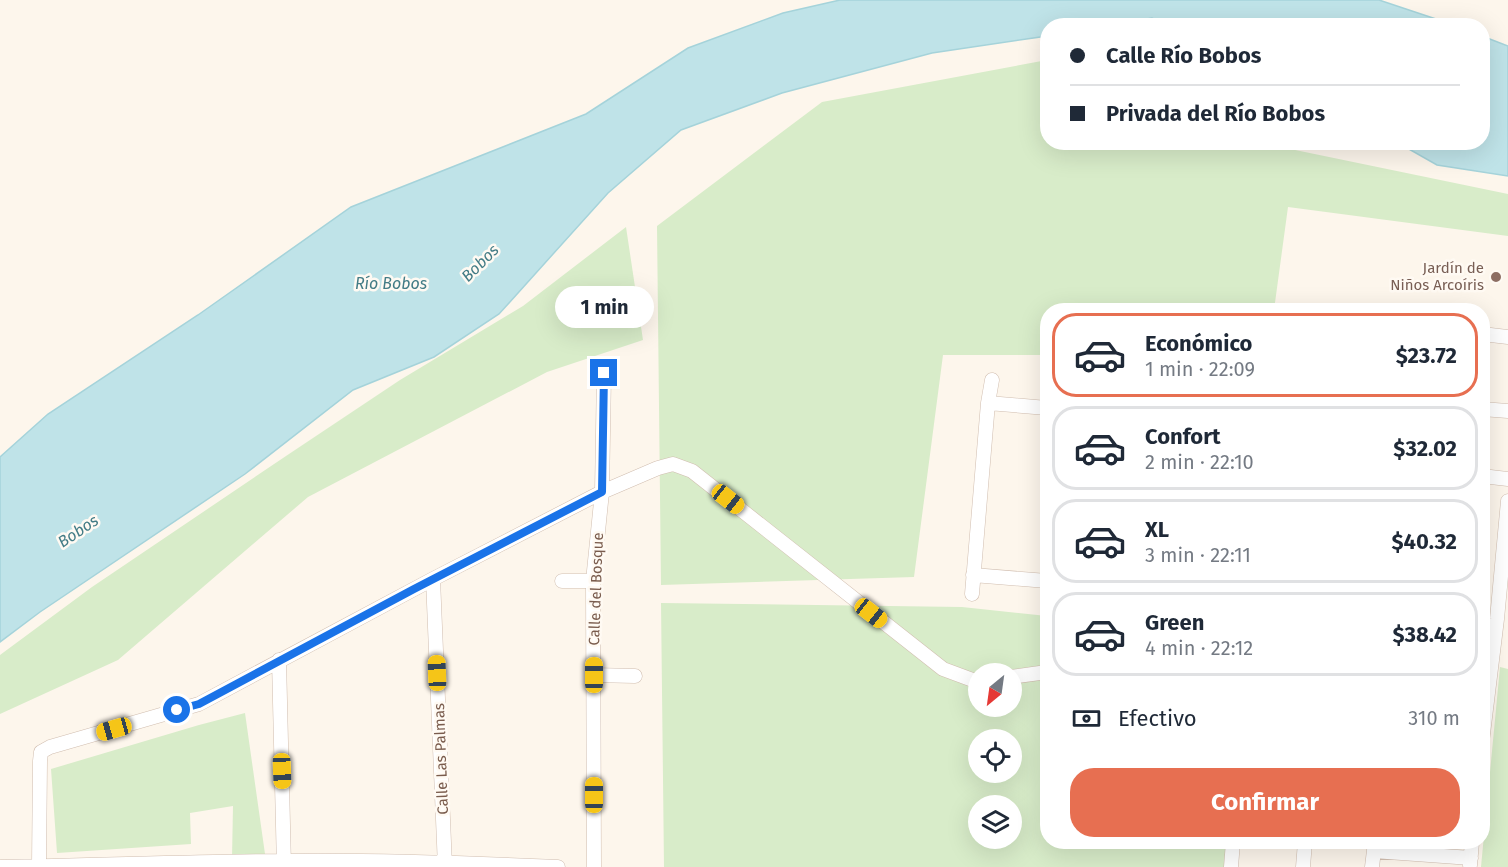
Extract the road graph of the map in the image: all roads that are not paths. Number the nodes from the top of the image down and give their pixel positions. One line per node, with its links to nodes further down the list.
1 (1490, 335): 2 (street)
2 (1508, 337)
3 (604, 373): 11 (street, Calle del Bosque)
4 (992, 380): 5 (street)
5 (987, 403): 6 (street); 14 (street)
6 (1040, 407)
7 (1490, 410): 8 (street)
8 (1508, 411)
9 (1490, 477): 10 (street)
10 (1508, 479)
11 (602, 492): 15 (street); 18 (street, Calle del Bosque); 27 (street)
12 (1508, 501): 13 (street)
13 (1506, 537): 20 (street)
14 (973, 575): 16 (street); 19 (street)
15 (433, 579): 22 (street); 34 (street, Calle Las Palmas)
16 (1040, 580)
17 (562, 581): 18 (street)
18 (593, 581): 24 (street, Calle del Bosque)
19 (972, 594)
20 (1502, 621): 21 (street)
21 (1490, 643)
22 (279, 660): 33 (street); 37 (street)
23 (1040, 673): 25 (street)
24 (594, 675): 26 (street); 39 (street, Calle del Bosque)
25 (1022, 675)
26 (635, 676)
27 (968, 678)
28 (1232, 849): 40 (street)
29 (1304, 849): 41 (street)
30 (1375, 849): 42 (street)
31 (1393, 849): 32 (street)
32 (1470, 862)
33 (284, 864): 34 (street); 35 (street)
34 (445, 865): 38 (street)
35 (121, 866): 37 (street)
36 (0, 867): 37 (street)
37 (39, 867)
38 (558, 867)
39 (594, 867)
40 (1231, 867)
41 (1303, 867)
42 (1372, 867)

